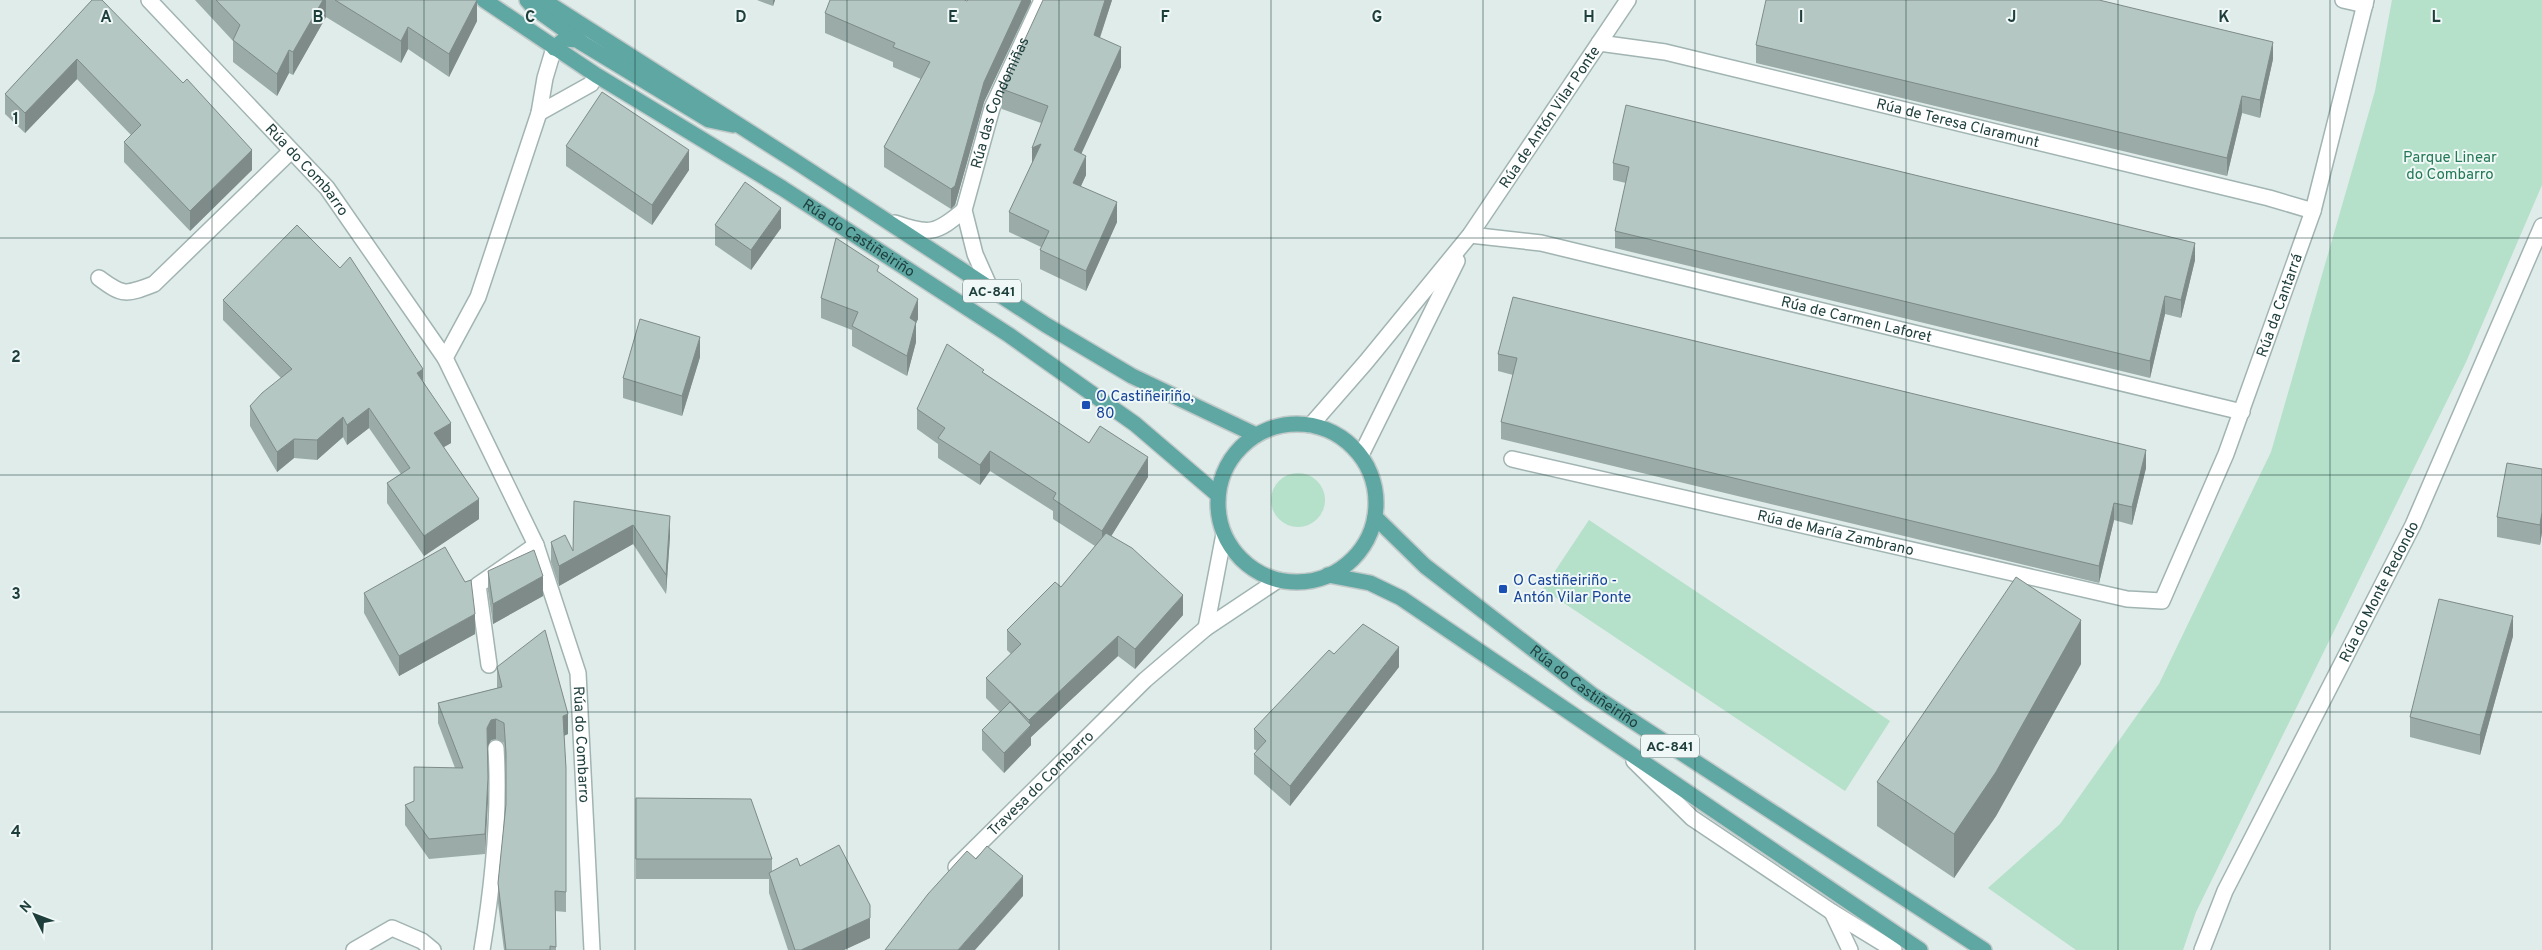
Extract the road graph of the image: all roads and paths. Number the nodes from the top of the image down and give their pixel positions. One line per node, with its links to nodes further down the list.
1 (149, 0): 15 (street, Rúa do Combarro)
2 (484, 0): 10 (main road, Rúa do Castiñeiriño / AC-841)
3 (527, 0): 11 (main road)
4 (543, 0): 14 (main road, Rúa do Castiñeiriño / AC-841)
5 (1042, 0): 16 (street, Rúa das Condomiñas)
6 (1628, 0): 9 (street, Rúa de Antón Vilar Ponte)
7 (2343, 0): 8 (street)
8 (2366, 3): 17 (street, Rúa da Cantarrá)
9 (1599, 43): 17 (street, Rúa de Teresa Claramunt); 20 (street, Rúa de Antón Vilar Ponte)
10 (554, 48): 11 (main road); 12 (main road, Rúa do Castiñeiriño / AC-841); 13 (street)
11 (591, 48): 12 (main road); 14 (main road)
12 (596, 75): 13 (street); 29 (main road, Rúa do Castiñeiriño / AC-841)
13 (539, 114): 23 (street)
14 (742, 126): 18 (main road, Rúa do Castiñeiriño / AC-841)
15 (292, 151): 21 (street); 23 (street, Rúa do Combarro)
16 (964, 210): 18 (street); 22 (street, Rúa das Condomiñas)
17 (2313, 211): 24 (street, Rúa da Cantarrá)
18 (883, 219): 22 (main road, Rúa do Castiñeiriño / AC-841)
19 (2542, 226): 50 (street, Rúa do Monte Redondo)
20 (1470, 235): 24 (street, Rúa de Carmen Laforet); 25 (street, Rúa de Antón Vilar Ponte); 27 (street, Rúa de Antón Vilar Ponte)
21 (99, 278)
22 (991, 290): 26 (main road, Rúa do Castiñeiriño / AC-841)
23 (445, 358): 32 (street, Rúa do Combarro)
24 (2242, 412): 35 (street, Rúa da Cantarrá)
25 (1311, 425): 26 (main road, Rúa do Castiñeiriño / AC-841); 27 (main road, Rúa do Castiñeiriño / AC-841)
26 (1256, 435): 29 (main road, Rúa do Castiñeiriño / AC-841)
27 (1361, 455): 30 (main road, Rúa do Castiñeiriño / AC-841)
28 (1512, 460): 35 (street, Rúa de María Zambrano)
29 (1218, 495): 31 (main road, Rúa do Castiñeiriño / AC-841)
30 (1375, 518): 33 (main road, Rúa do Castiñeiriño / AC-841); 49 (main road, Rúa do Castiñeiriño / AC-841)
31 (1224, 534): 34 (main road, Rúa do Castiñeiriño / AC-841); 36 (street)
32 (536, 545): 37 (street); 45 (street, Rúa do Combarro)
33 (1328, 575): 34 (main road, Rúa do Castiñeiriño / AC-841); 39 (main road, Rúa do Castiñeiriño / AC-841)
34 (1278, 580): 36 (street, Travesa do Combarro)
35 (2162, 601)
36 (1206, 628): 40 (street, Travesa do Combarro)
37 (488, 665)
38 (496, 748): 44 (street)
39 (1622, 749): 41 (street); 48 (main road, Rúa do Castiñeiriño / AC-841)
40 (942, 880)
41 (1832, 912): 46 (street); 47 (street)
42 (354, 950): 43 (street)
43 (433, 950)
44 (482, 950)
45 (592, 950)
46 (1850, 950)
47 (1894, 950)
48 (1920, 950)
49 (1984, 950)
50 (2202, 950)

